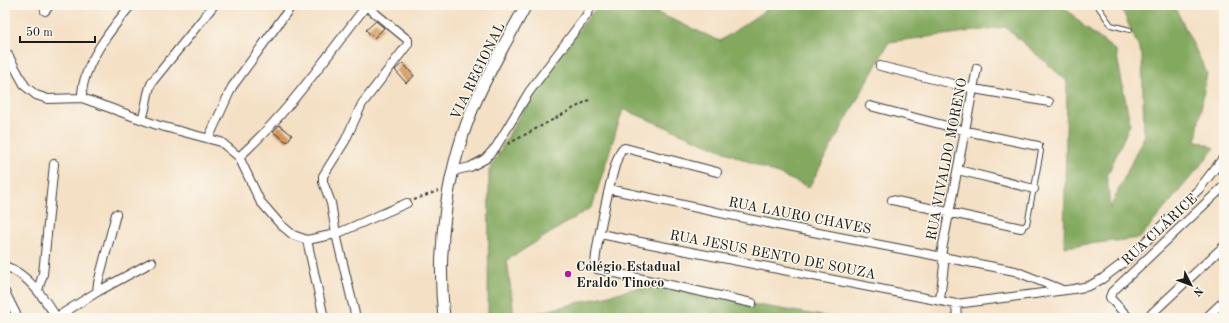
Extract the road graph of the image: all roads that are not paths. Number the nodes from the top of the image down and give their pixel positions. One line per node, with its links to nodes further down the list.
1 (131, 5): 13 (street)
2 (214, 5): 16 (street)
3 (292, 5): 18 (street)
4 (366, 5): 20 (street); 34 (street)
5 (526, 5): 24 (main road, VIA REGIONAL)
6 (592, 5): 24 (street)
7 (1097, 5): 8 (lane)
8 (1130, 30)
9 (5, 53): 13 (street)
10 (880, 66): 12 (street)
11 (977, 68): 12 (street, RUA VIVALDO MORENO)
12 (974, 89): 14 (street); 17 (street, RUA VIVALDO MORENO)
13 (82, 98): 16 (street)
14 (1049, 102)
15 (870, 106): 17 (street)
16 (142, 119): 18 (street)
17 (966, 131): 19 (street); 23 (street, RUA VIVALDO MORENO)
18 (209, 137): 20 (street)
19 (1038, 146): 28 (lane)
20 (240, 157): 36 (street)
21 (1224, 157): 41 (street)
22 (54, 164): 42 (street)
23 (958, 170): 28 (street); 31 (street, RUA VIVALDO MORENO)
24 (454, 171): 53 (main road, VIA REGIONAL)
25 (717, 172): 27 (street)
26 (1224, 186): 55 (street, RUA CLÁRICE)
27 (609, 189): 35 (street); 38 (street, RUA LAURO CHAVES)
28 (1034, 189): 33 (lane)
29 (892, 200): 31 (street)
30 (407, 203): 34 (street)
31 (949, 211): 33 (street); 38 (street, RUA VIVALDO MORENO)
32 (116, 214): 44 (street)
33 (1021, 228)
34 (336, 234): 36 (street); 52 (street)
35 (600, 234): 45 (street, RUA JESUS BENTO DE SOUZA); 47 (street)
36 (307, 240): 51 (street)
37 (1224, 246): 56 (street)
38 (941, 255): 41 (street, RUA LAURO CHAVES); 45 (street)
39 (152, 262): 44 (street)
40 (5, 266): 42 (street)
41 (1061, 289): 48 (street)
42 (38, 290): 50 (street)
43 (5, 292): 49 (street)
44 (98, 292): 50 (street)
45 (940, 300): 48 (street, RUA JESUS BENTO DE SOUZA)
46 (1224, 301): 57 (street)
47 (752, 303)
48 (956, 304): 54 (street)
49 (18, 318)
50 (57, 318)
51 (324, 318)
52 (356, 318)
53 (444, 318)
54 (957, 318)
55 (1129, 318)
56 (1147, 318)
57 (1206, 318)

